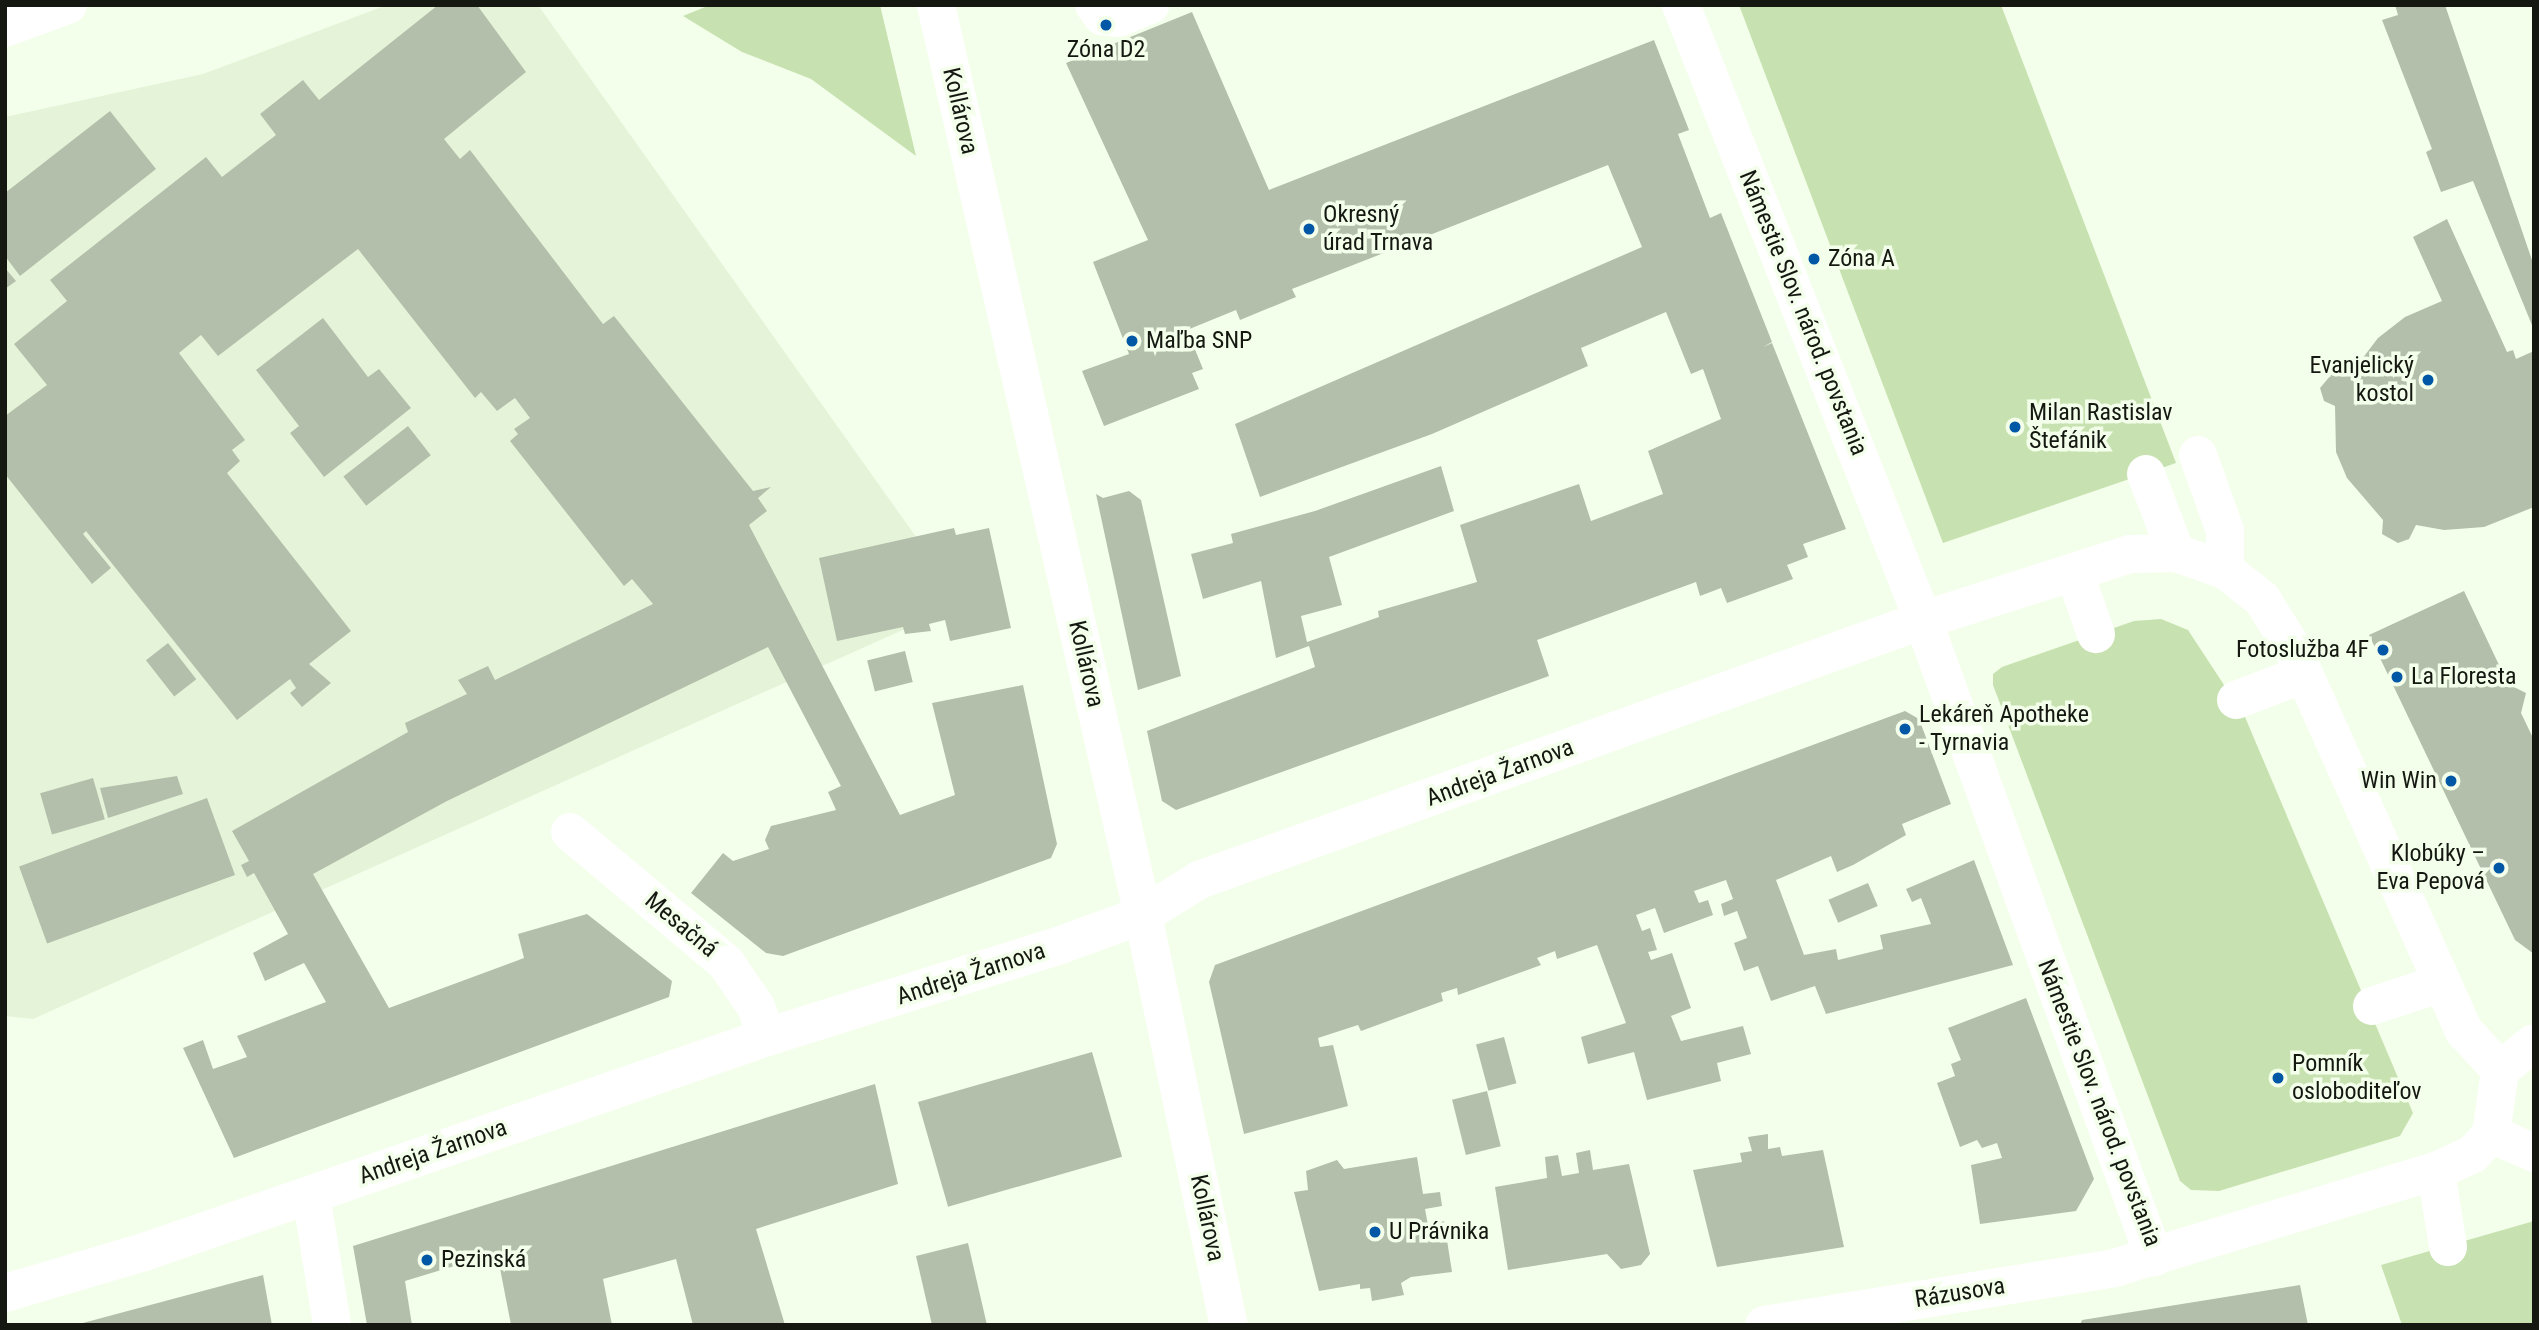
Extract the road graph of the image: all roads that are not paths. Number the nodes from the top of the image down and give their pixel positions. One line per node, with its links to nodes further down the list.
1 (68, 5): 6 (street)
2 (936, 5): 17 (street, Kollárova)
3 (1094, 5): 4 (street)
4 (1151, 5)
5 (1681, 5): 12 (street, Námestie Slov. národ. povstania)
6 (5, 28)
7 (2198, 455): 10 (street)
8 (2146, 474): 9 (street)
9 (2176, 552): 10 (street); 11 (street)
10 (2225, 570): 14 (street)
11 (2074, 572): 12 (street); 13 (street)
12 (1923, 620): 17 (street, Andreja Žarnova); 28 (street, Námestie Slov. národ. povstania)
13 (2095, 634)
14 (2304, 674): 15 (street); 18 (street)
15 (2236, 700)
16 (570, 832): 20 (street, Mesačná)
17 (1143, 915): 20 (street, Andreja Žarnova); 31 (street, Kollárova)
18 (2442, 983): 19 (street); 22 (street)
19 (2372, 1006)
20 (767, 1037): 26 (street, Andreja Žarnova)
21 (2534, 1043): 22 (street)
22 (2500, 1070): 23 (street)
23 (2491, 1134): 24 (street); 25 (street, Námestie Slov. národ. povstania)
24 (2534, 1153)
25 (2436, 1171): 27 (street); 28 (street, Námestie Slov. národ. povstania)
26 (311, 1195): 29 (street, Andreja Žarnova); 30 (street)
27 (2448, 1247)
28 (2154, 1257): 32 (street, Rázusova)
29 (5, 1293)
30 (332, 1325)
31 (1229, 1325)
32 (1764, 1325)

